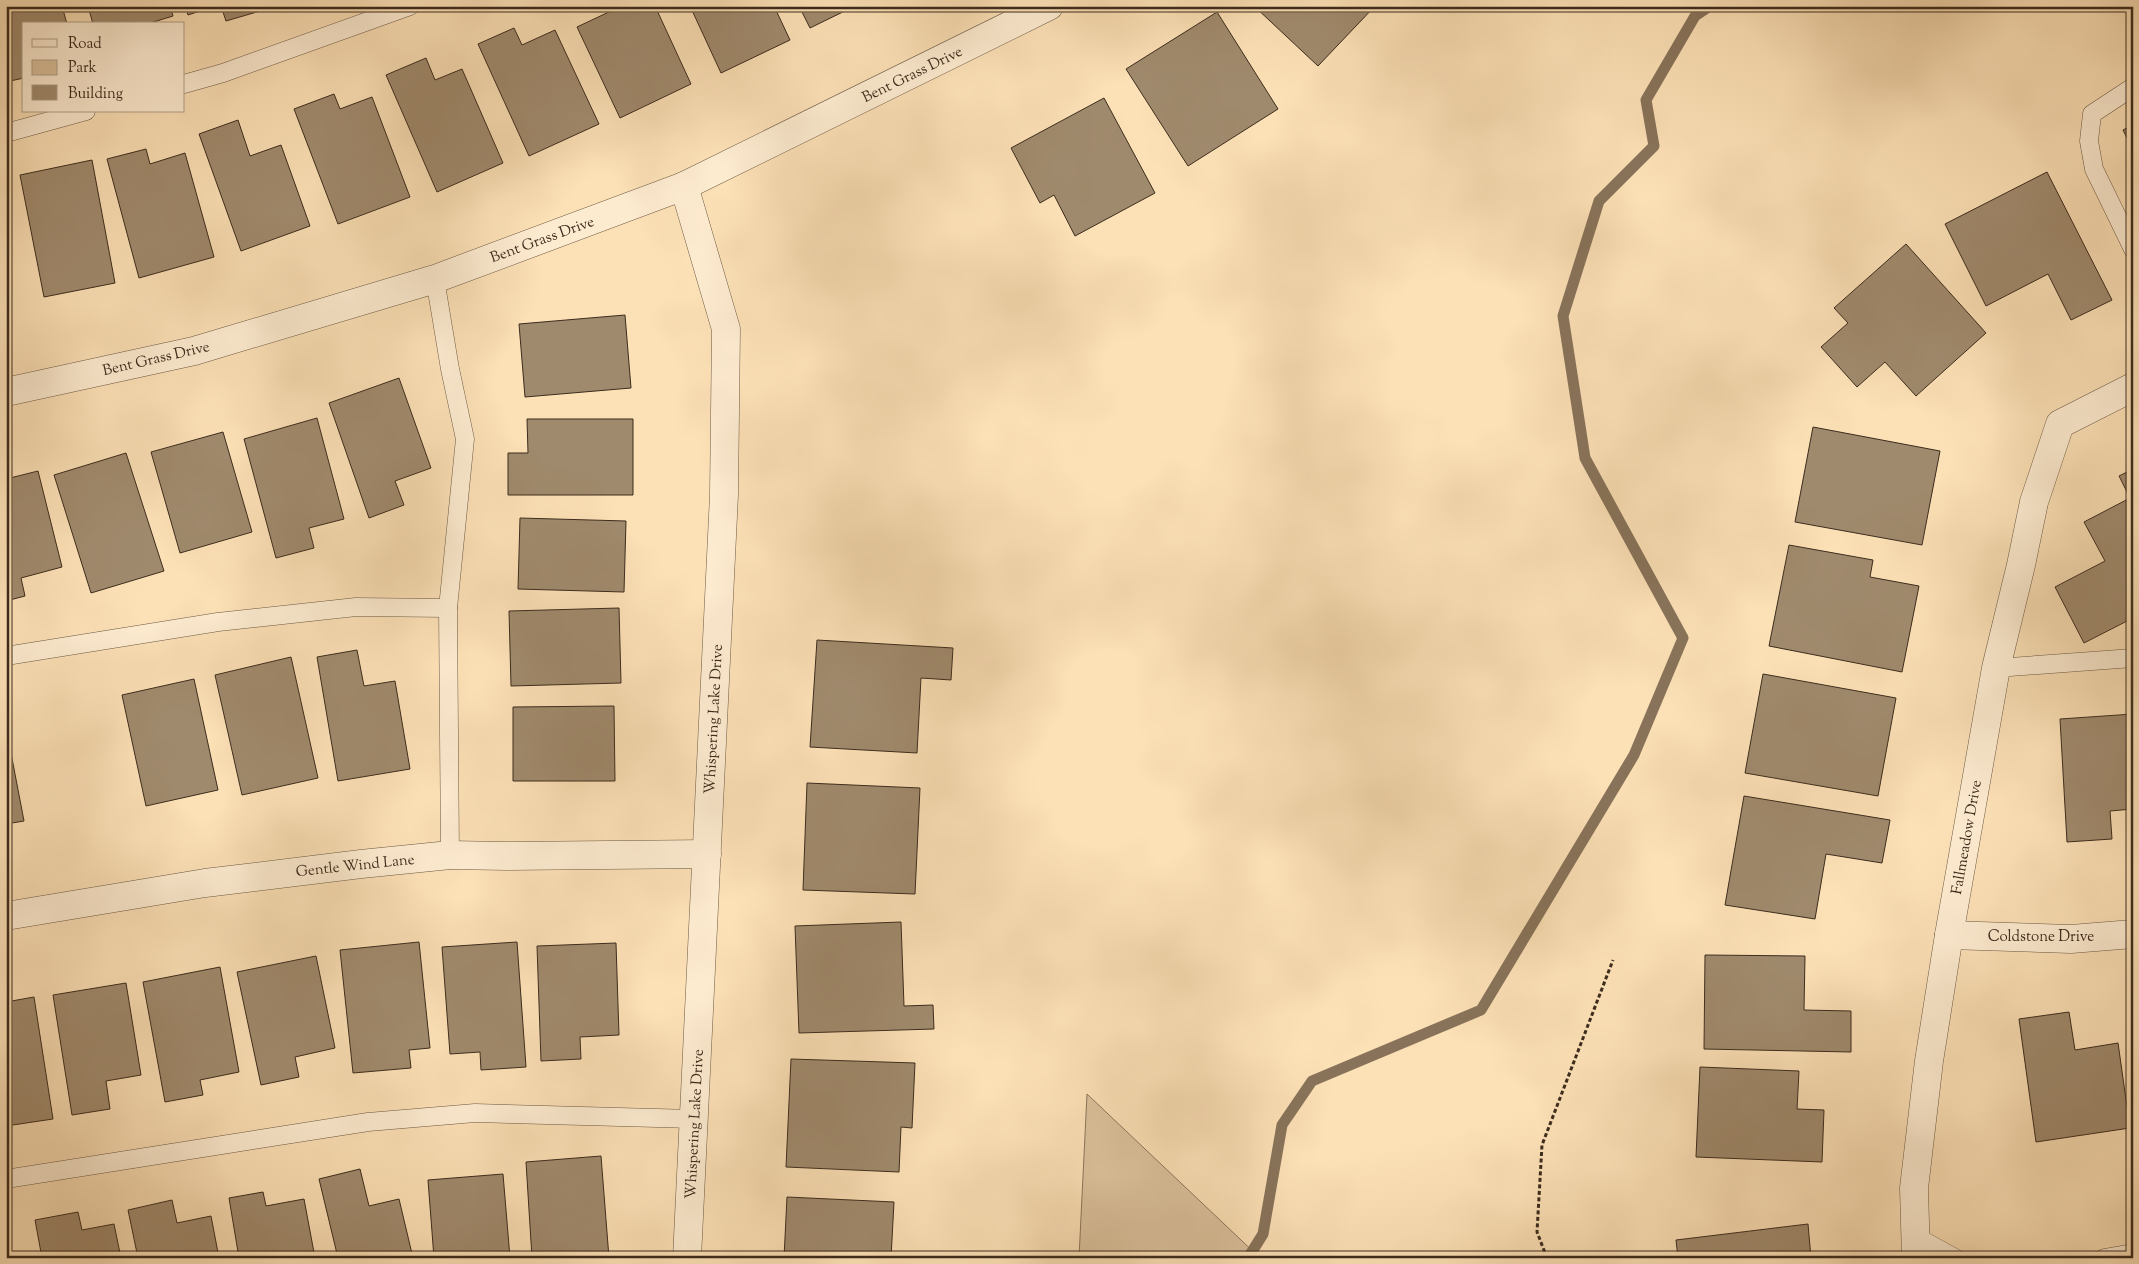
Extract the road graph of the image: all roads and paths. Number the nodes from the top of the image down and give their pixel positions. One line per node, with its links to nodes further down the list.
1 (410, 6): 3 (lane)
2 (1049, 6): 7 (street, Bent Grass Drive)
3 (185, 84)
4 (2133, 86): 8 (lane)
5 (82, 112): 6 (lane)
6 (6, 133)
7 (684, 186): 9 (street, Bent Grass Drive); 16 (street, Whispering Lake Drive)
8 (2133, 249)
9 (435, 279): 11 (street, Bent Grass Drive); 12 (lane)
10 (2133, 387): 15 (street, Fallmeadow Drive)
11 (6, 392)
12 (448, 608): 13 (lane); 17 (lane)
13 (6, 656)
14 (2133, 658): 15 (lane)
15 (1996, 668): 20 (street, Fallmeadow Drive)
16 (707, 854): 17 (street, Gentle Wind Lane); 22 (street, Whispering Lake Drive)
17 (450, 855): 18 (street, Gentle Wind Lane)
18 (6, 916)
19 (2133, 934): 20 (street, Coldstone Drive)
20 (1949, 935): 24 (street, Fallmeadow Drive)
21 (1613, 960): 27 (path)
22 (694, 1119): 23 (lane); 26 (street, Whispering Lake Drive)
23 (6, 1179)
24 (1916, 1247): 28 (lane)
25 (2133, 1253): 29 (lane)
26 (687, 1258)
27 (1547, 1258)
28 (1955, 1258)
29 (2104, 1258)

